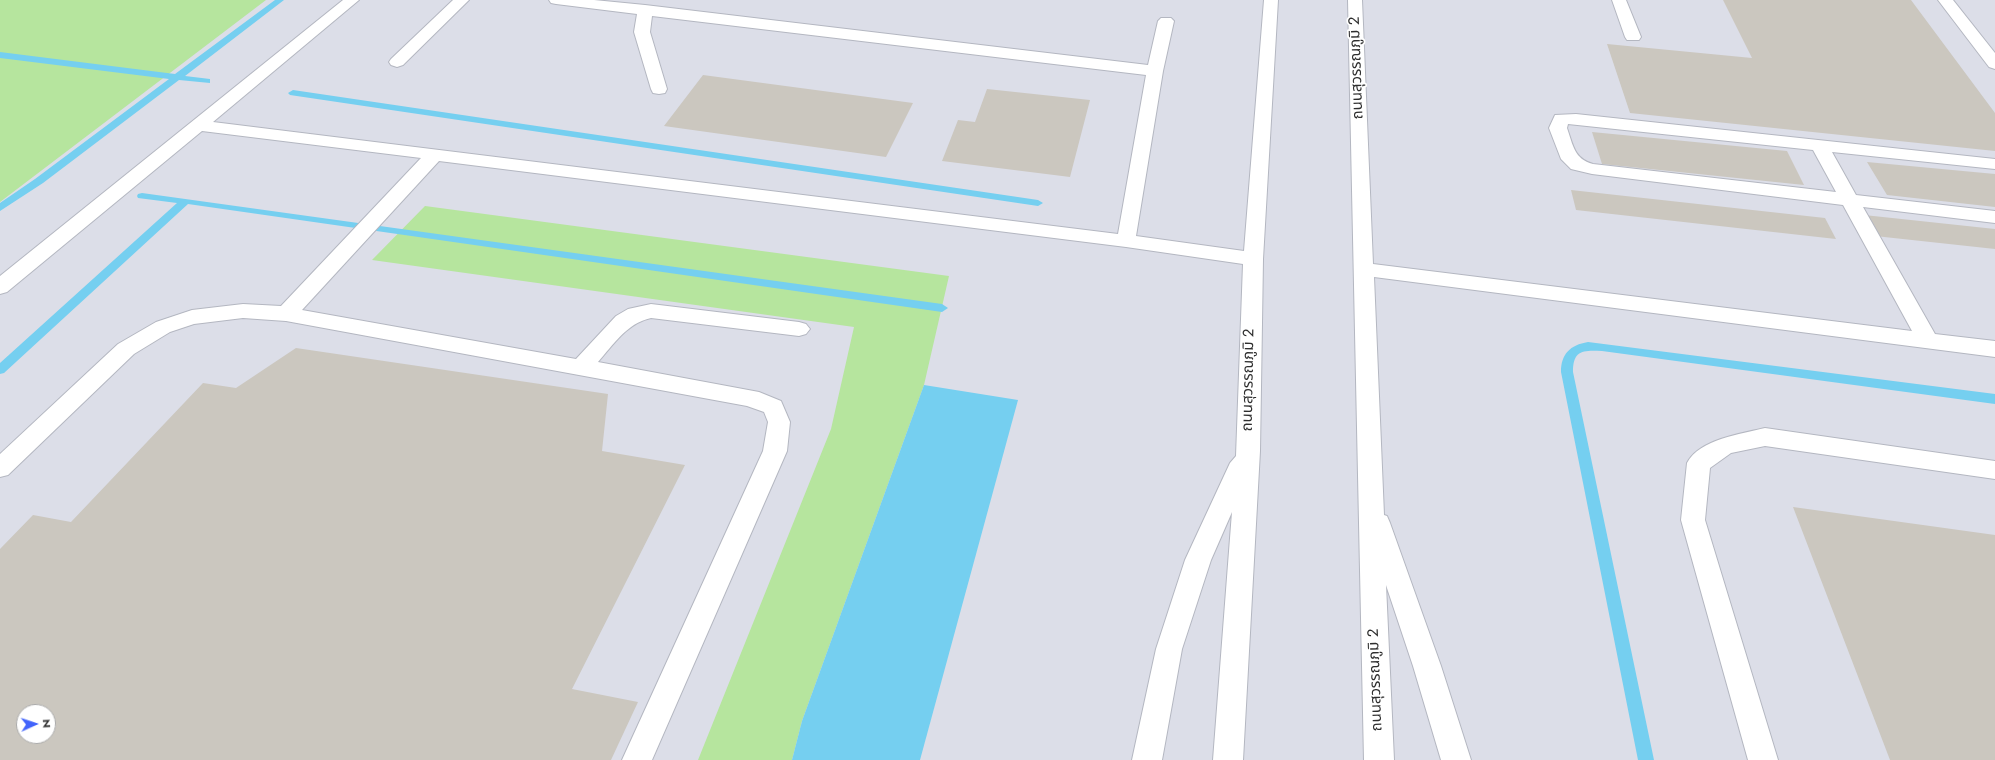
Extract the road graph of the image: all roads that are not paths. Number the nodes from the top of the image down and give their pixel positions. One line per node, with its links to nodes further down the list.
1 (352, 0): 15 (street)
2 (462, 0): 11 (street)
3 (556, 0): 8 (street)
4 (1271, 0): 22 (street, ถนนสุวรรณภูมิ 2)
5 (1355, 0): 23 (street, ถนนสุวรรณภูมิ 2)
6 (1620, 0): 10 (street)
7 (1946, 0): 12 (street)
8 (645, 10): 13 (street); 14 (street)
9 (1166, 21): 13 (street)
10 (1633, 37)
11 (397, 62)
12 (1995, 64)
13 (1155, 70): 21 (street)
14 (659, 89)
15 (197, 125): 17 (street); 24 (street)
16 (1820, 146): 18 (street); 19 (street); 19 (street)
17 (434, 155): 21 (street); 25 (street)
18 (1995, 164)
19 (1849, 200): 20 (street); 27 (street)
20 (1995, 217)
21 (1126, 241): 22 (street)
22 (1253, 259): 30 (street, ถนนสุวรรณภูมิ 2)
23 (1364, 269): 27 (street); 33 (street, ถนนสุวรรณภูมิ 2)
24 (0, 286)
25 (286, 314): 29 (street); 31 (street)
26 (799, 329): 29 (street)
27 (1928, 341): 28 (street)
28 (1995, 350)
29 (581, 367): 34 (street)
30 (1248, 451): 35 (street); 36 (street, ถนนสุวรรณภูมิ 2)
31 (0, 468)
32 (1995, 470): 39 (street)
33 (1370, 502): 37 (street, ถนนสุวรรณภูมิ 2); 38 (street)
34 (637, 760)
35 (1147, 760)
36 (1228, 760)
37 (1379, 760)
38 (1456, 760)
39 (1763, 760)

